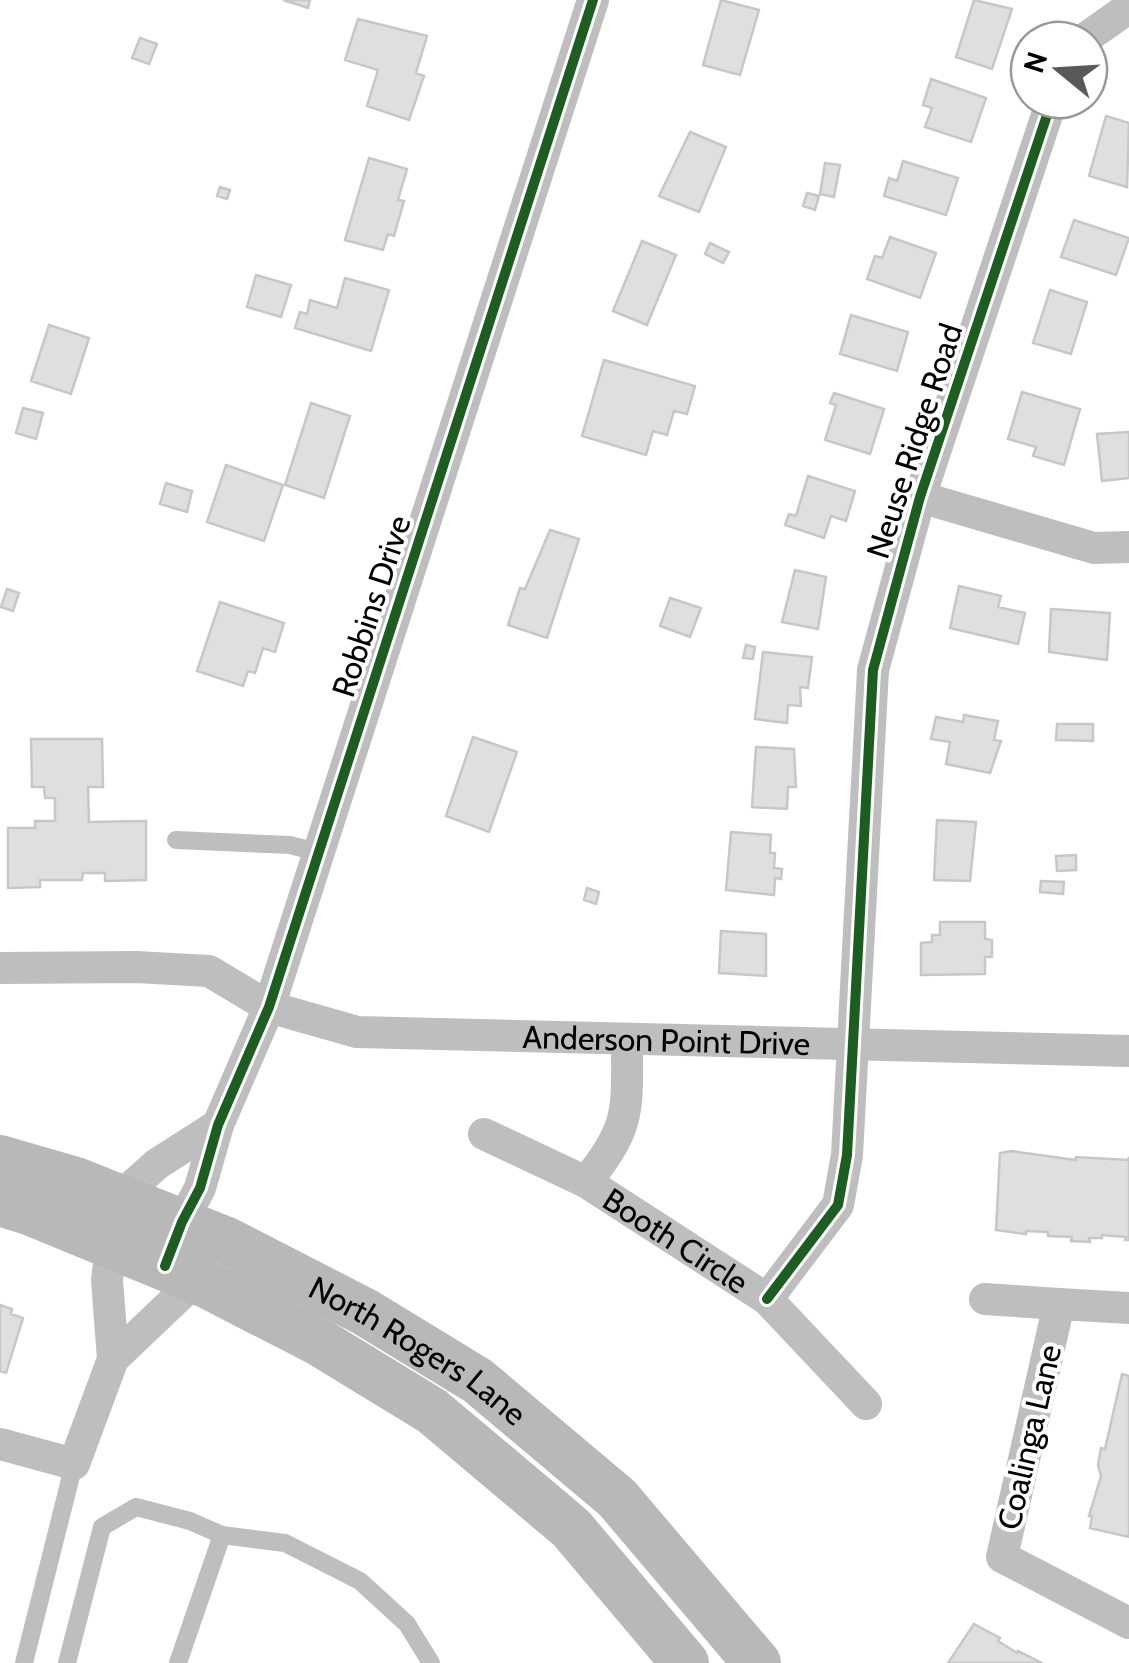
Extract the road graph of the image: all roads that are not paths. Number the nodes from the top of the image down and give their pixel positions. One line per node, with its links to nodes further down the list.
1 (593, 0): 6 (street, Robbins Drive)
2 (1045, 120): 3 (street, Neuse Ridge Road)
3 (920, 497): 4 (street); 10 (street, Neuse Ridge Road)
4 (1129, 547)
5 (176, 840): 6 (lane)
6 (317, 852): 8 (street, Robbins Drive)
7 (0, 968): 8 (street, Anderson Point Drive)
8 (269, 1007): 9 (street, Anderson Point Drive); 12 (street, Robbins Drive)
9 (628, 1039): 10 (street, Anderson Point Drive); 15 (street, Booth Circle)
10 (851, 1045): 11 (street, Anderson Point Drive); 21 (street, Booth Circle)
11 (1129, 1051)
12 (218, 1125): 16 (street); 18 (street, Robbins Drive)
13 (484, 1134): 15 (street, Booth Circle)
14 (0, 1159): 16 (street, North Rogers Lane)
15 (586, 1182): 21 (street, Booth Circle)
16 (120, 1197): 18 (street, North Rogers Lane)
17 (0, 1202): 19 (street, North Rogers Lane)
18 (182, 1222): 20 (street); 36 (street, North Rogers Lane)
19 (111, 1246): 20 (street, North Rogers Lane); 25 (street)
20 (180, 1273): 25 (street); 35 (street, North Rogers Lane)
21 (767, 1300): 26 (street, Booth Circle)
22 (984, 1300): 23 (street)
23 (1059, 1304): 24 (street, Coalinga Lane); 30 (street, Coalinga Lane)
24 (1129, 1308)
25 (113, 1359): 28 (street)
26 (866, 1404)
27 (0, 1444): 28 (street)
28 (74, 1464): 31 (lane)
29 (222, 1536): 32 (lane); 33 (lane); 34 (lane)
30 (1129, 1623)
31 (24, 1663)
32 (67, 1663)
33 (178, 1663)
34 (430, 1663)
35 (685, 1663)
36 (757, 1663)

